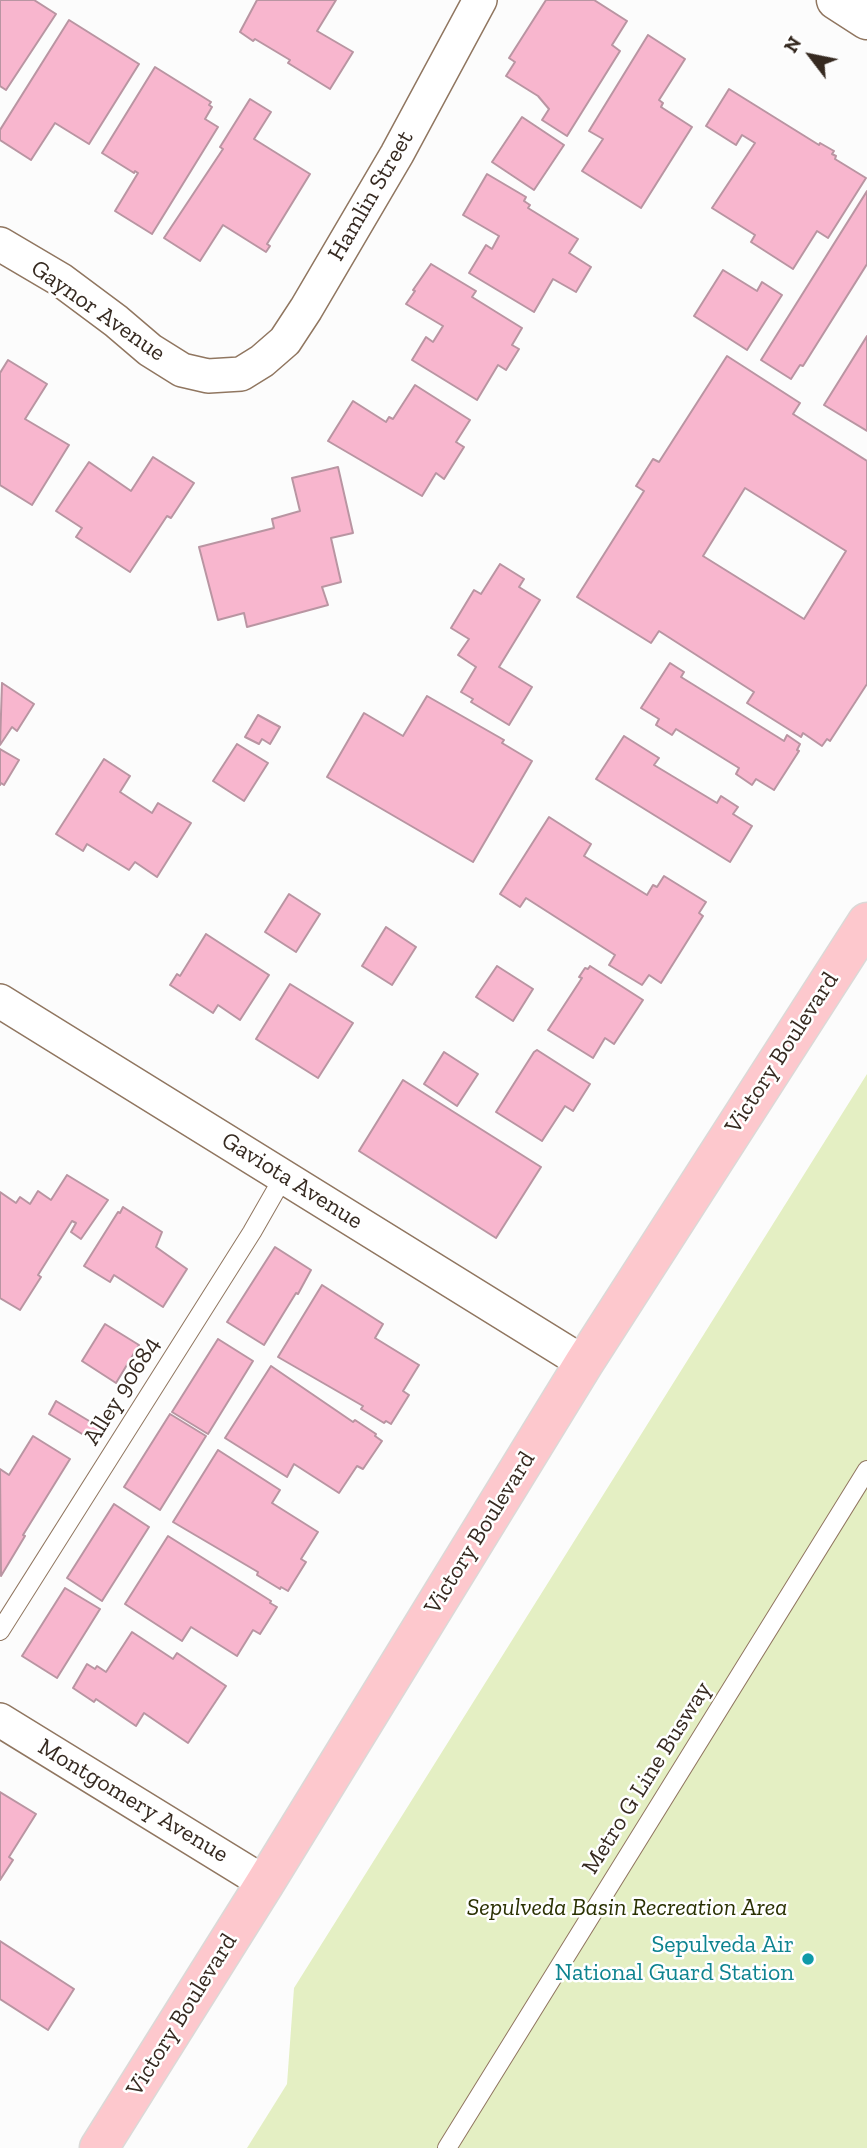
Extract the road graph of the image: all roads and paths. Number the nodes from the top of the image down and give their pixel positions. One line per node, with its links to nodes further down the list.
1 (480, 0): 5 (street, Hamlin Street)
2 (836, 0): 3 (street)
3 (867, 20)
4 (0, 244): 5 (street, Gaynor Avenue)
5 (241, 374)
6 (867, 922): 9 (main road, Victory Boulevard)
7 (0, 1001): 8 (street, Gaviota Avenue)
8 (284, 1176): 9 (street, Gaviota Avenue); 11 (lane, Alley 90684)
9 (584, 1363): 13 (main road, Victory Boulevard)
10 (867, 1469): 15 (lane, Metro G Line Busway)
11 (0, 1631)
12 (0, 1720): 13 (street, Montgomery Avenue)
13 (265, 1883): 14 (main road, Victory Boulevard)
14 (99, 2148)
15 (447, 2148)

